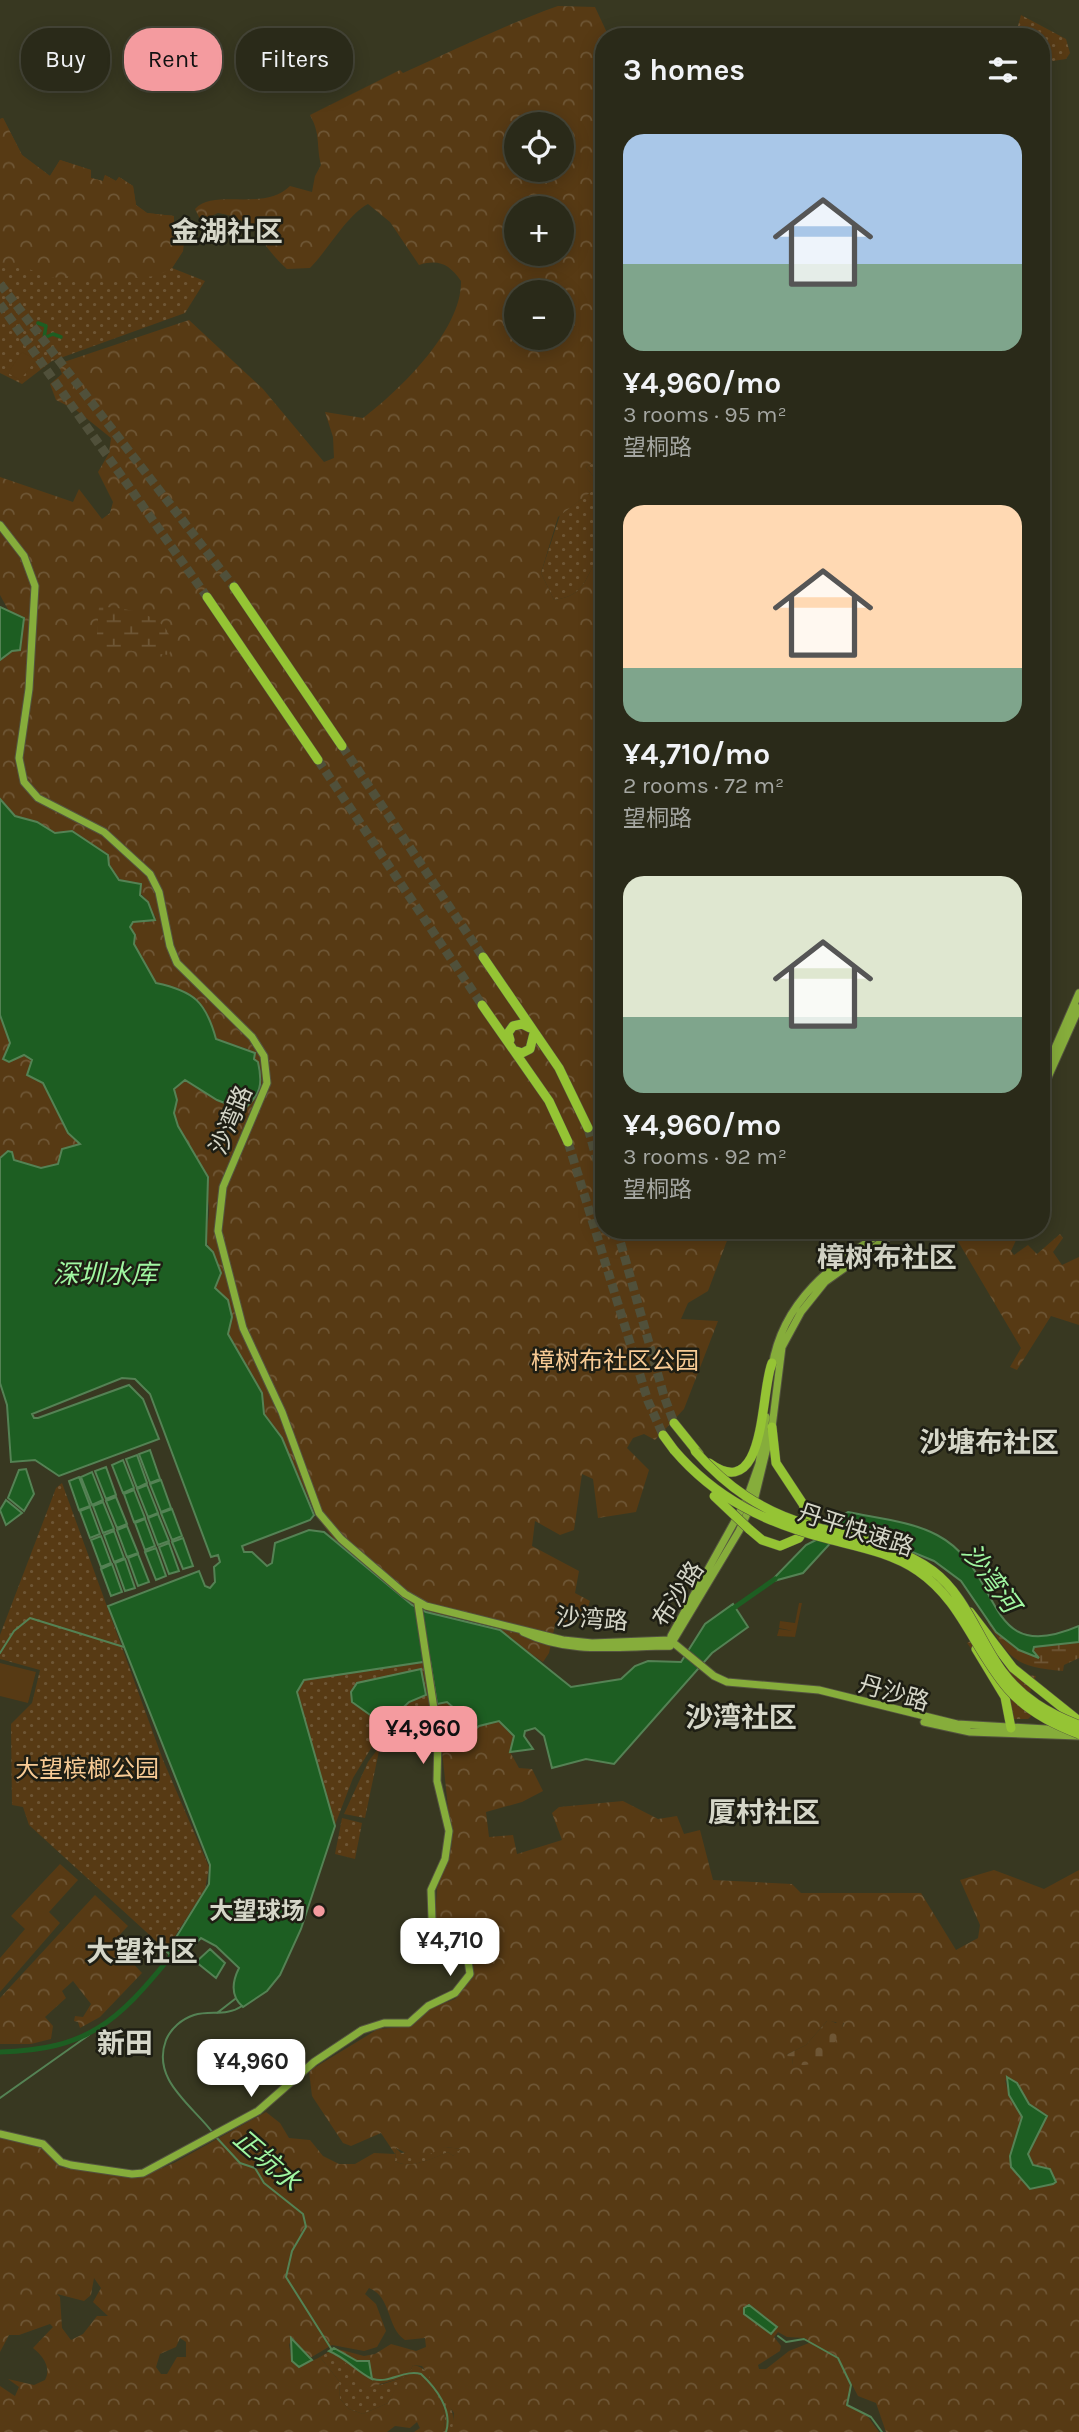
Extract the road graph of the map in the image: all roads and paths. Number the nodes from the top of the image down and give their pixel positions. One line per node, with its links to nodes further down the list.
1 (0, 525): 26 (main road, 沙湾路)
2 (234, 587): 4 (highway)
3 (207, 597): 5 (highway)
4 (341, 744)
5 (318, 760)
6 (482, 957): 10 (highway)
7 (1079, 993): 12 (main road)
8 (484, 1007): 11 (highway)
9 (1079, 1007): 13 (main road)
10 (533, 1030): 11 (highway); 11 (highway); 14 (highway)
11 (515, 1049): 15 (highway)
12 (1050, 1059)
13 (1050, 1073)
14 (588, 1128)
15 (568, 1142)
16 (872, 1239): 18 (main road, 布沙路)
17 (884, 1239): 18 (main road, 布沙路)
18 (822, 1280): 19 (main road, 布沙路); 21 (main road, 布沙路)
19 (772, 1363): 24 (highway, bridge); 29 (main road, 布沙路)
20 (674, 1423): 24 (highway, 丹平快速路)
21 (772, 1427): 23 (highway, bridge); 28 (main road, 布沙路)
22 (663, 1436): 23 (highway, 丹平快速路)
23 (674, 1451): 25 (highway, 丹平快速路, bridge)
24 (695, 1451): 27 (highway, 丹平快速路, bridge)
25 (928, 1578): 32 (highway, bridge); 33 (highway, 丹平快速路, bridge)
26 (418, 1604): 29 (main road, 沙湾路); 34 (main road)
27 (964, 1605): 33 (highway, bridge); 33 (highway, 丹平快速路, bridge)
28 (682, 1628): 29 (main road, 布沙路); 30 (main road)
29 (671, 1643): 30 (main road)
30 (684, 1653): 31 (main road)
31 (703, 1670): 32 (main road, 丹沙路); 33 (main road, 丹沙路)
32 (1011, 1728): 33 (main road, 丹沙路)
33 (1079, 1729)
34 (0, 2134)

